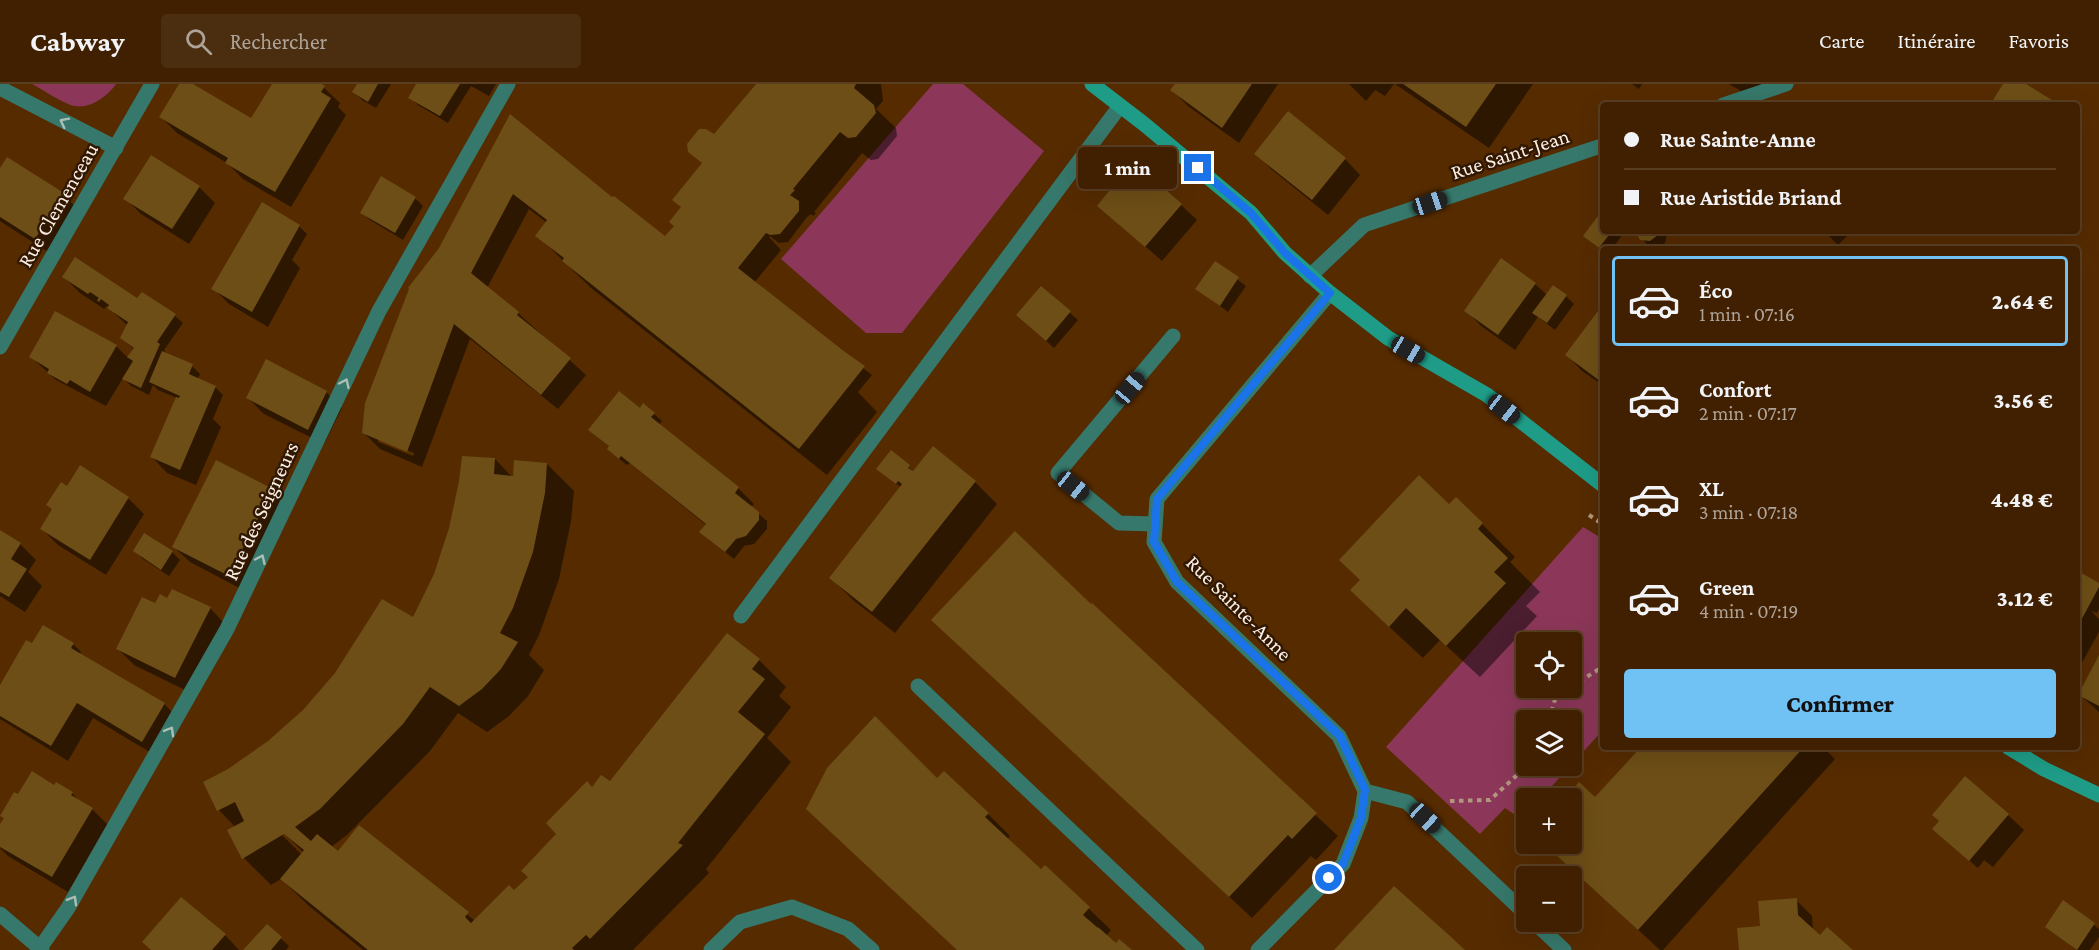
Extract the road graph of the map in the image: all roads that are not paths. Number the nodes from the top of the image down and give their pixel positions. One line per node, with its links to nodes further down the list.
1 (152, 84): 9 (street, Rue Clemenceau)
2 (508, 84): 24 (street, Rue des Seigneurs, one-way to 2)
3 (1092, 84): 7 (main road)
4 (1786, 84): 6 (street)
5 (0, 88): 9 (street, one-way to 5)
6 (1732, 102)
7 (1120, 106): 10 (main road); 16 (street)
8 (1600, 146): 10 (street, Rue Saint-Jean)
9 (116, 148): 13 (street, Rue Clemenceau)
10 (1310, 276): 11 (main road)
11 (1330, 293): 14 (main road); 15 (street, Rue Sainte-Anne)
12 (1173, 336): 15 (street)
13 (0, 348)
14 (1600, 483)
15 (1155, 524): 19 (street, Rue Sainte-Anne)
16 (741, 616)
17 (918, 686): 27 (street)
18 (2013, 750): 20 (main road)
19 (1365, 790): 21 (street); 28 (street)
20 (2099, 795)
21 (1516, 905)
22 (0, 914): 24 (street)
23 (1545, 932): 29 (street)
24 (41, 949)
25 (711, 950): 26 (street)
26 (872, 950)
27 (1197, 950)
28 (1258, 950)
29 (1564, 950)

